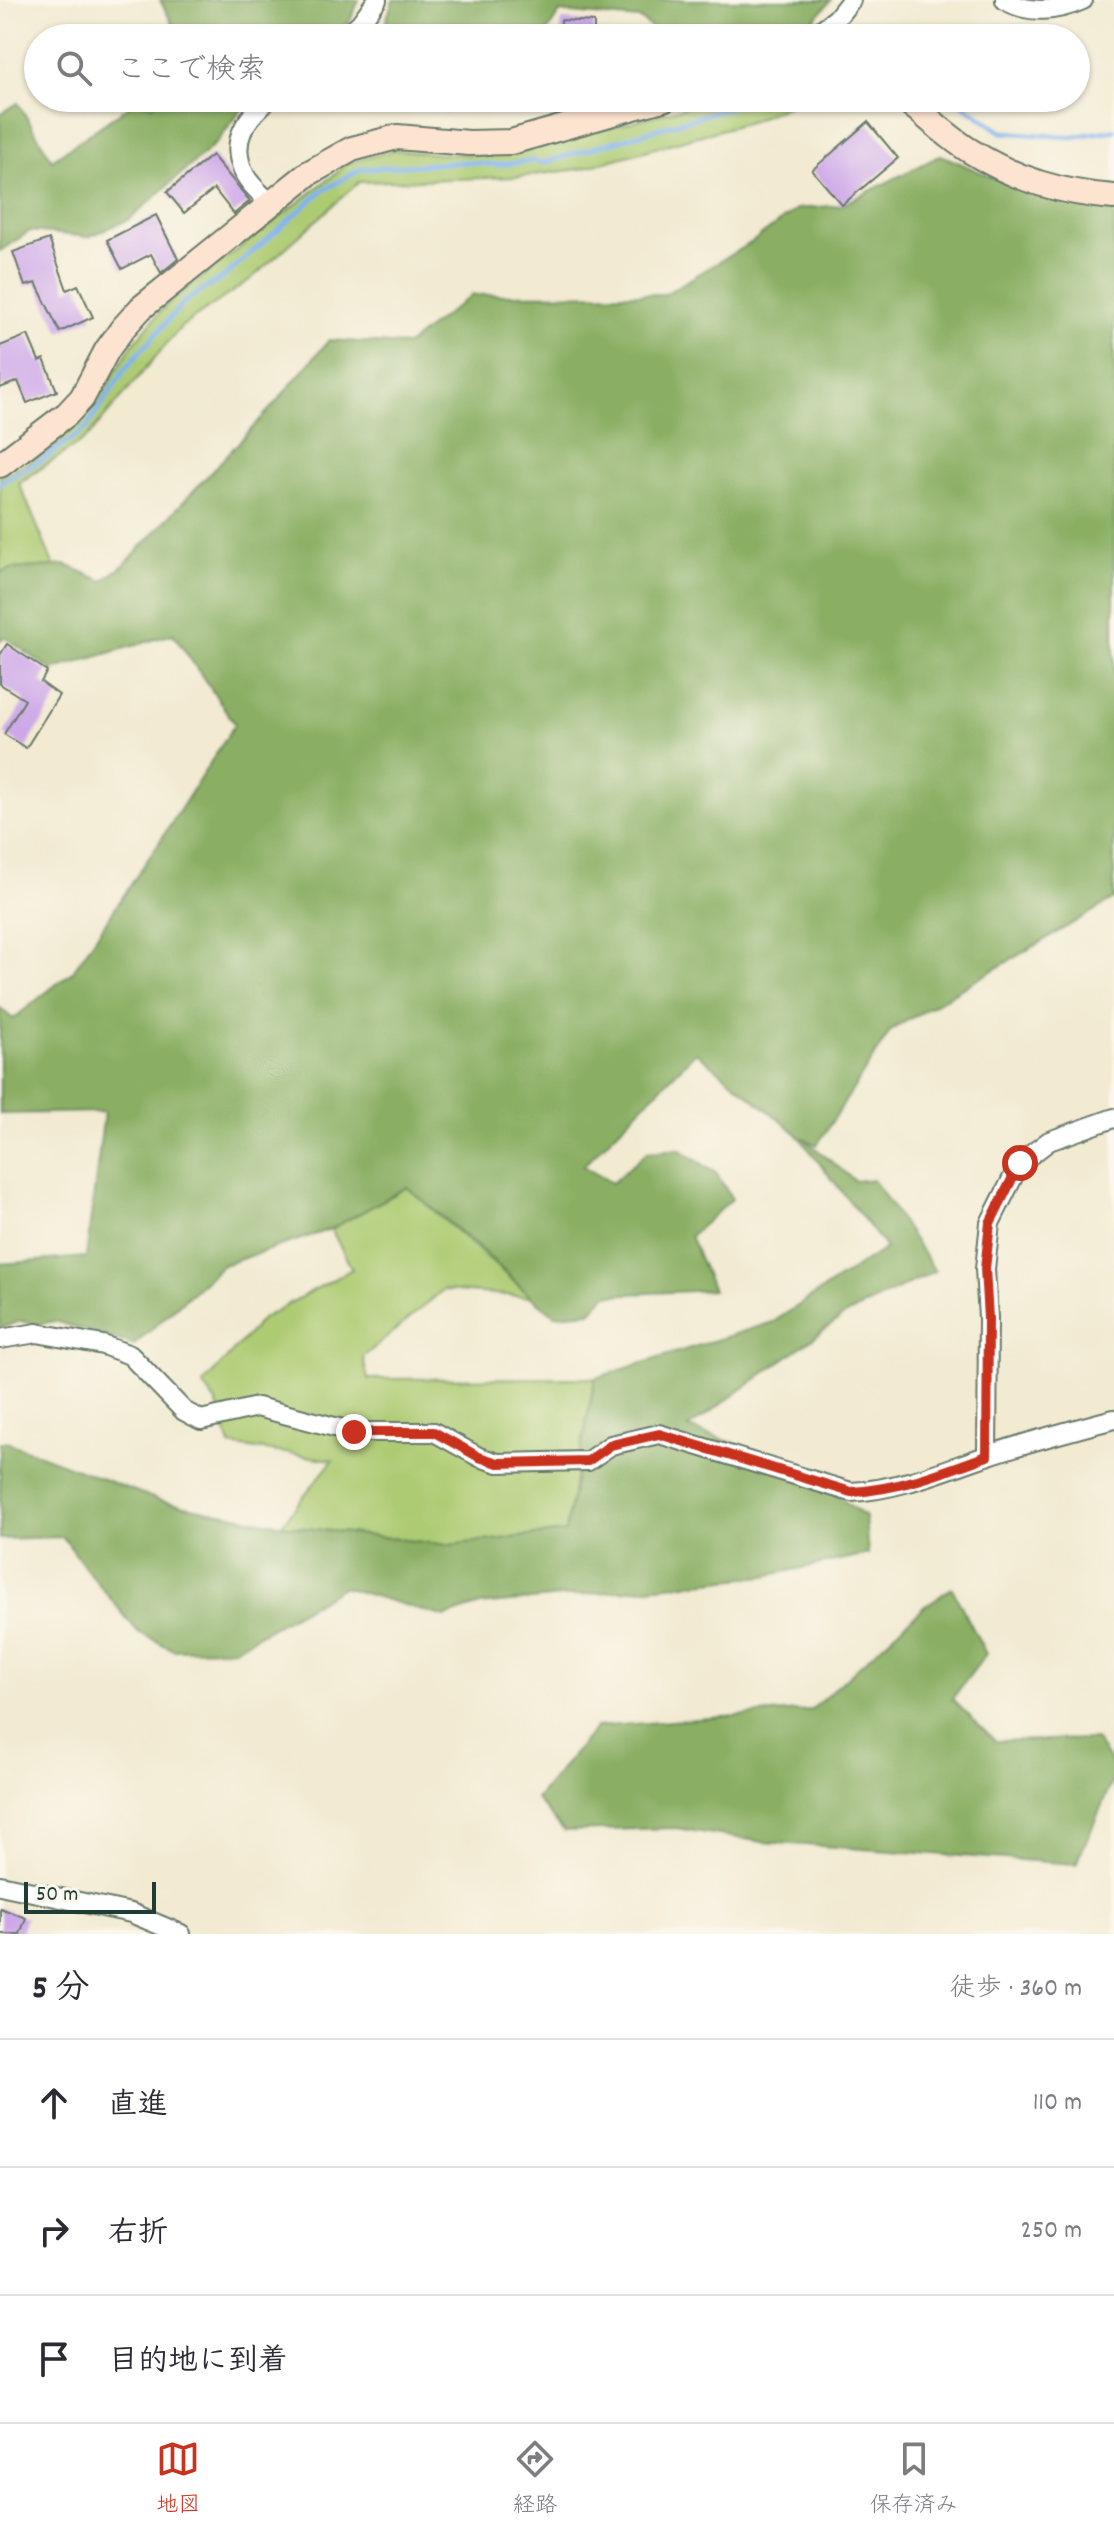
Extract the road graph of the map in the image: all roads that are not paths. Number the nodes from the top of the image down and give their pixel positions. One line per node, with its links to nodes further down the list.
1 (377, 0): 5 (street)
2 (851, 0): 6 (street)
3 (1005, 0): 4 (street)
4 (1083, 0)
5 (359, 24)
6 (829, 24)
7 (254, 112): 11 (street)
8 (617, 112): 11 (street)
9 (920, 112): 10 (street)
10 (1114, 197)
11 (270, 203): 12 (street)
12 (0, 465)
13 (1114, 1118): 16 (street)
14 (0, 1339): 16 (street)
15 (1114, 1419): 16 (street)
16 (987, 1456)
17 (0, 1885): 18 (street)
18 (181, 1934)

